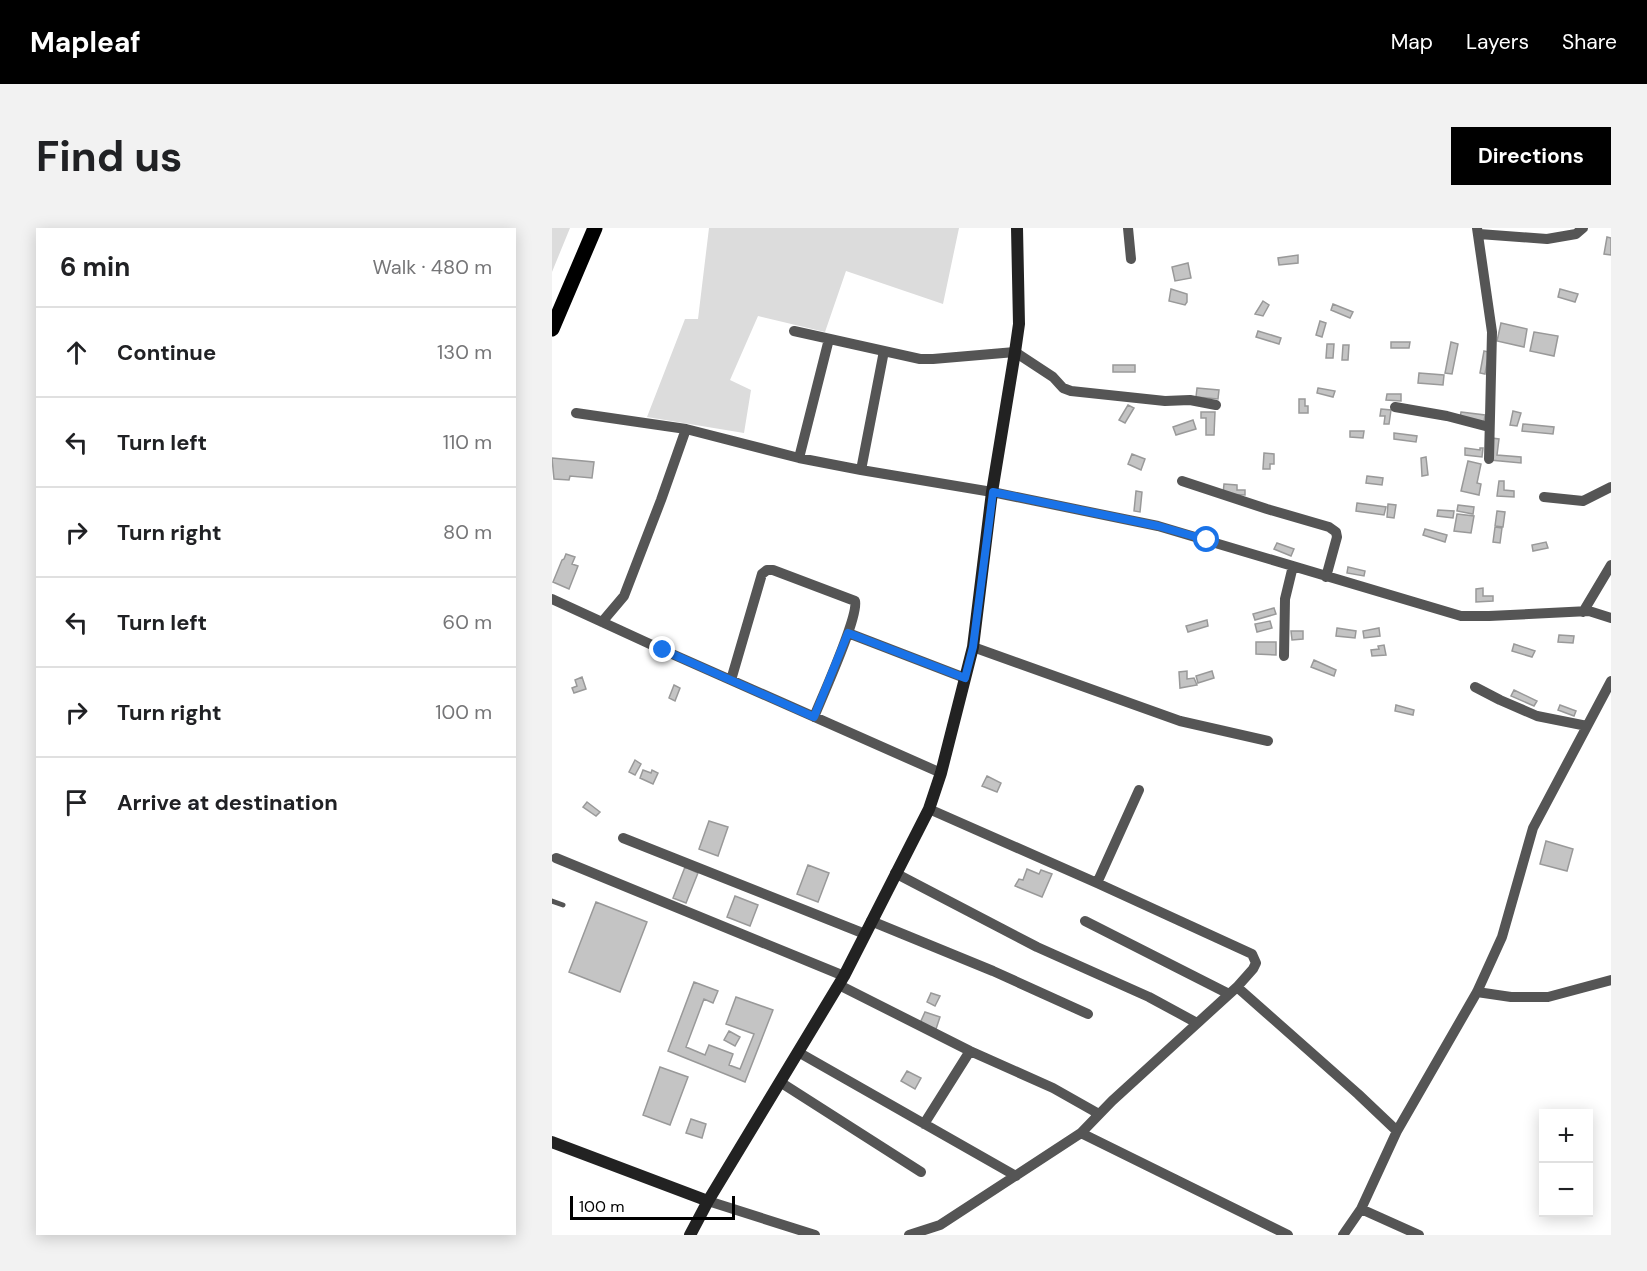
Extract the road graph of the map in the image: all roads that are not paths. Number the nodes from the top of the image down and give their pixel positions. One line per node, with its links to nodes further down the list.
1 (595, 228): 7 (main road)
2 (1017, 228): 11 (street)
3 (1128, 228): 6 (street)
4 (1583, 228): 5 (street)
5 (1478, 231): 15 (street)
6 (1131, 259)
7 (552, 329)
8 (794, 331): 9 (street)
9 (829, 339): 10 (street); 17 (street)
10 (884, 351): 11 (street); 19 (street)
11 (1015, 352): 12 (street); 22 (street)
12 (1216, 405)
13 (1395, 406): 15 (street)
14 (576, 413): 16 (street)
15 (1489, 427): 18 (street)
16 (686, 429): 17 (street); 30 (street)
17 (799, 458): 19 (street)
18 (1488, 459)
19 (861, 470): 22 (street)
20 (1182, 481): 26 (street)
21 (1611, 487): 23 (street)
22 (993, 492): 25 (street); 32 (street)
23 (1544, 497)
24 (1611, 565): 28 (street)
25 (1293, 566): 26 (street); 33 (street)
26 (1326, 577): 28 (street)
27 (552, 599): 30 (street)
28 (1583, 612): 29 (street)
29 (1611, 618)
30 (602, 622): 35 (street)
31 (848, 633): 34 (street); 35 (street); 38 (street)
32 (973, 647): 34 (street); 40 (street)
33 (1284, 656)
34 (965, 678): 41 (street)
35 (731, 680): 38 (street)
36 (1611, 681): 39 (street)
37 (1475, 687): 39 (street)
38 (814, 717): 41 (street)
39 (1587, 726): 56 (street)
40 (1268, 741)
41 (941, 773): 43 (street)
42 (1139, 789): 47 (street)
43 (928, 809): 46 (street); 47 (street)
44 (623, 838): 52 (street)
45 (556, 858): 53 (street)
46 (895, 873): 50 (street); 58 (street)
47 (1097, 883): 55 (street)
48 (552, 901): 49 (lane)
49 (563, 904)
50 (871, 921): 52 (street); 57 (street)
51 (1085, 921): 55 (street)
52 (865, 934): 53 (street)
53 (841, 980): 59 (street); 60 (street)
54 (1611, 980): 56 (street)
55 (1233, 990): 58 (street); 64 (street)
56 (1477, 992): 64 (street)
57 (1088, 1014)
58 (1197, 1023): 62 (street)
59 (970, 1051): 62 (street); 63 (street)
60 (798, 1052): 61 (street); 63 (street)
61 (780, 1082): 67 (street); 69 (street)
62 (1100, 1114): 65 (street)
63 (924, 1124): 68 (street)
64 (1397, 1131): 70 (street)
65 (1081, 1133): 68 (street); 74 (street)
66 (552, 1142): 69 (street)
67 (921, 1172)
68 (1016, 1176): 73 (street)
69 (708, 1201): 71 (street); 72 (street)
70 (1361, 1209): 75 (street); 76 (street)
71 (690, 1235)
72 (815, 1235)
73 (909, 1235)
74 (1288, 1235)
75 (1343, 1235)
76 (1419, 1235)

